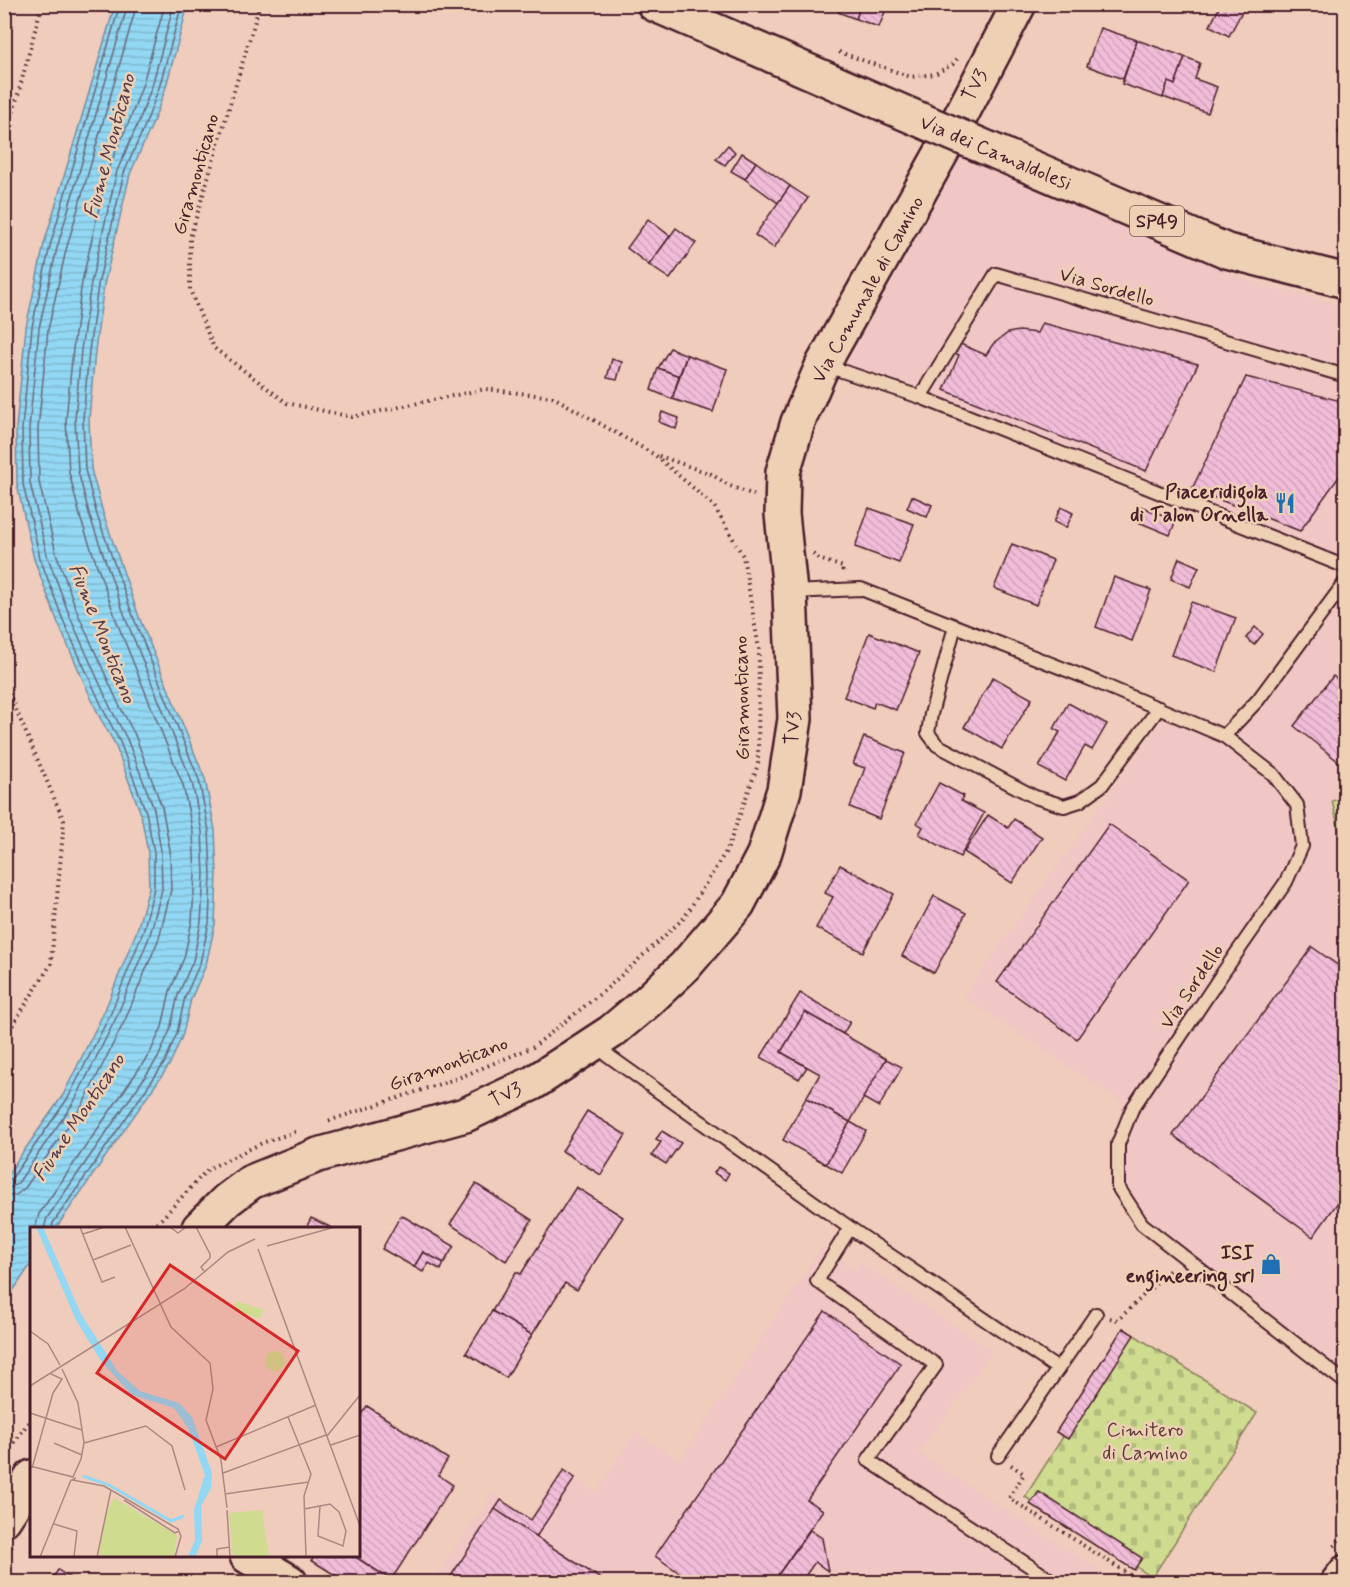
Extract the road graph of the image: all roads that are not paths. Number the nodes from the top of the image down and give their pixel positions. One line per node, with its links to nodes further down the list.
1 (654, 4): 3 (street, Via dei Camaldolesi / SP49, bridge)
2 (1019, 4): 4 (street, Via Comunale di Camino)
3 (1346, 281)
4 (823, 364): 6 (lane); 9 (street, Via Comunale di Camino)
5 (1346, 376): 6 (lane, Via Sordello)
6 (920, 397): 7 (lane)
7 (1346, 567)
8 (1346, 582): 12 (lane)
9 (790, 592): 10 (lane); 14 (street, Via Comunale di Camino)
10 (955, 626): 11 (lane); 11 (lane)
11 (1159, 708): 12 (lane)
12 (1224, 736): 18 (lane, Via Sordello)
13 (606, 1054): 15 (lane)
14 (200, 1227)
15 (850, 1228): 17 (lane); 25 (lane)
16 (1095, 1314): 17 (lane)
17 (1058, 1369): 19 (lane)
18 (1346, 1383)
19 (998, 1456)
20 (30, 1480): 21 (street)
21 (4, 1519)
22 (249, 1557): 24 (street)
23 (1346, 1572): 26 (street)
24 (290, 1582)
25 (1054, 1582)
26 (1338, 1582)

